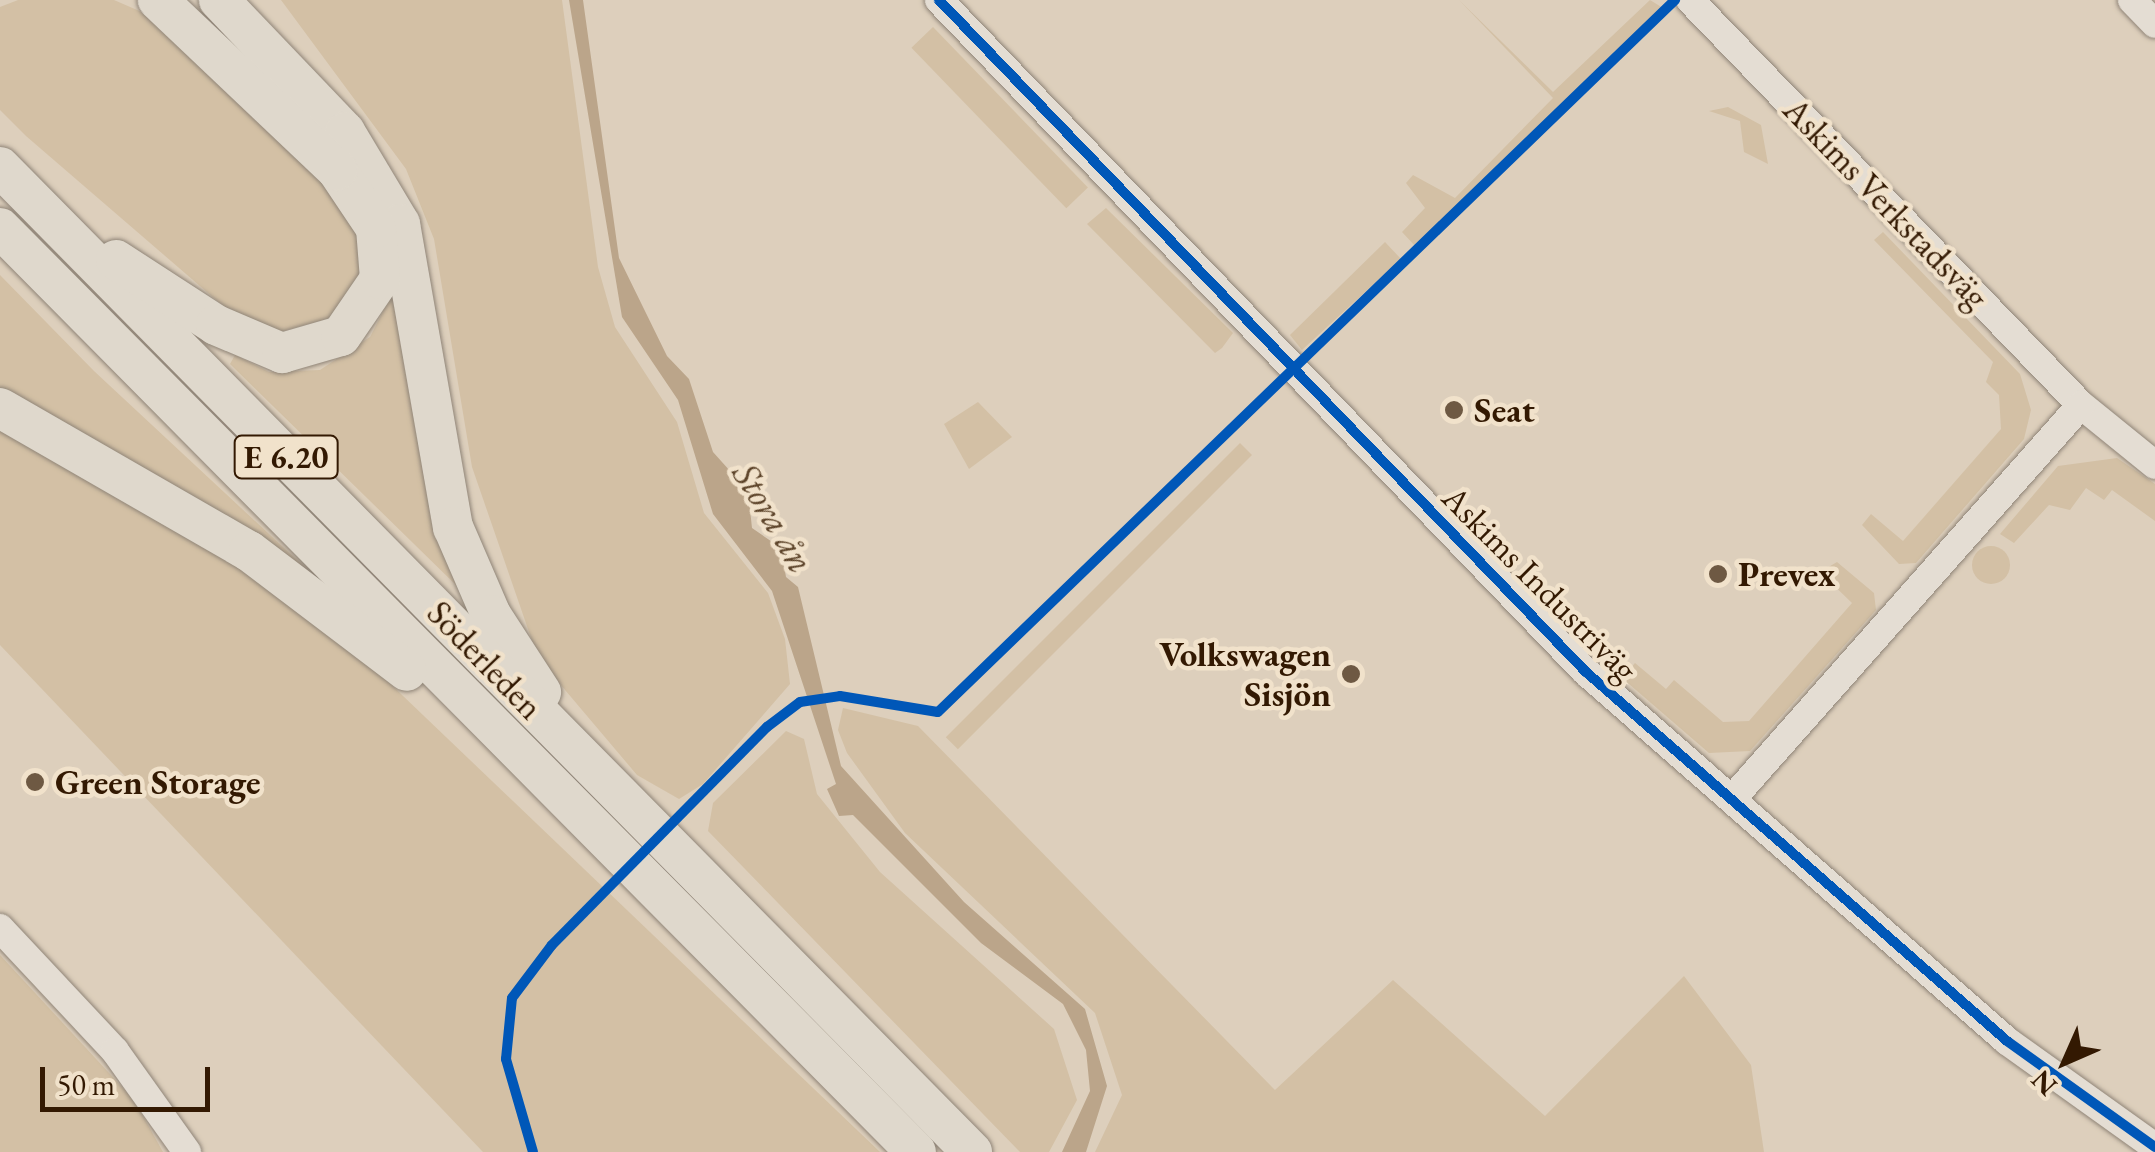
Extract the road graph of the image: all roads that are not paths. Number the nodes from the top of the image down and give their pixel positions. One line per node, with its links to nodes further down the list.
1 (158, 0): 8 (highway)
2 (219, 0): 13 (highway)
3 (940, 0): 14 (street, Askims Industriväg)
4 (1690, 0): 10 (street, Askims Verkstadsväg)
5 (2132, 0): 6 (street)
6 (2155, 24)
7 (0, 167): 8 (highway, Söderleden / E 6.20)
8 (50, 216): 13 (highway, Söderleden / E 6.20)
9 (0, 228): 15 (highway, Söderleden / E 6.20)
10 (2081, 405): 12 (street, Askims Verkstadsväg); 14 (street)
11 (0, 408): 15 (highway)
12 (2155, 466)
13 (606, 783): 20 (highway, Söderleden / E 6.20)
14 (1732, 799): 17 (street, Askims Industriväg)
15 (571, 806): 19 (highway, Söderleden / E 6.20)
16 (0, 928): 18 (street)
17 (2155, 1147)
18 (187, 1152)
19 (916, 1152)
20 (972, 1152)

